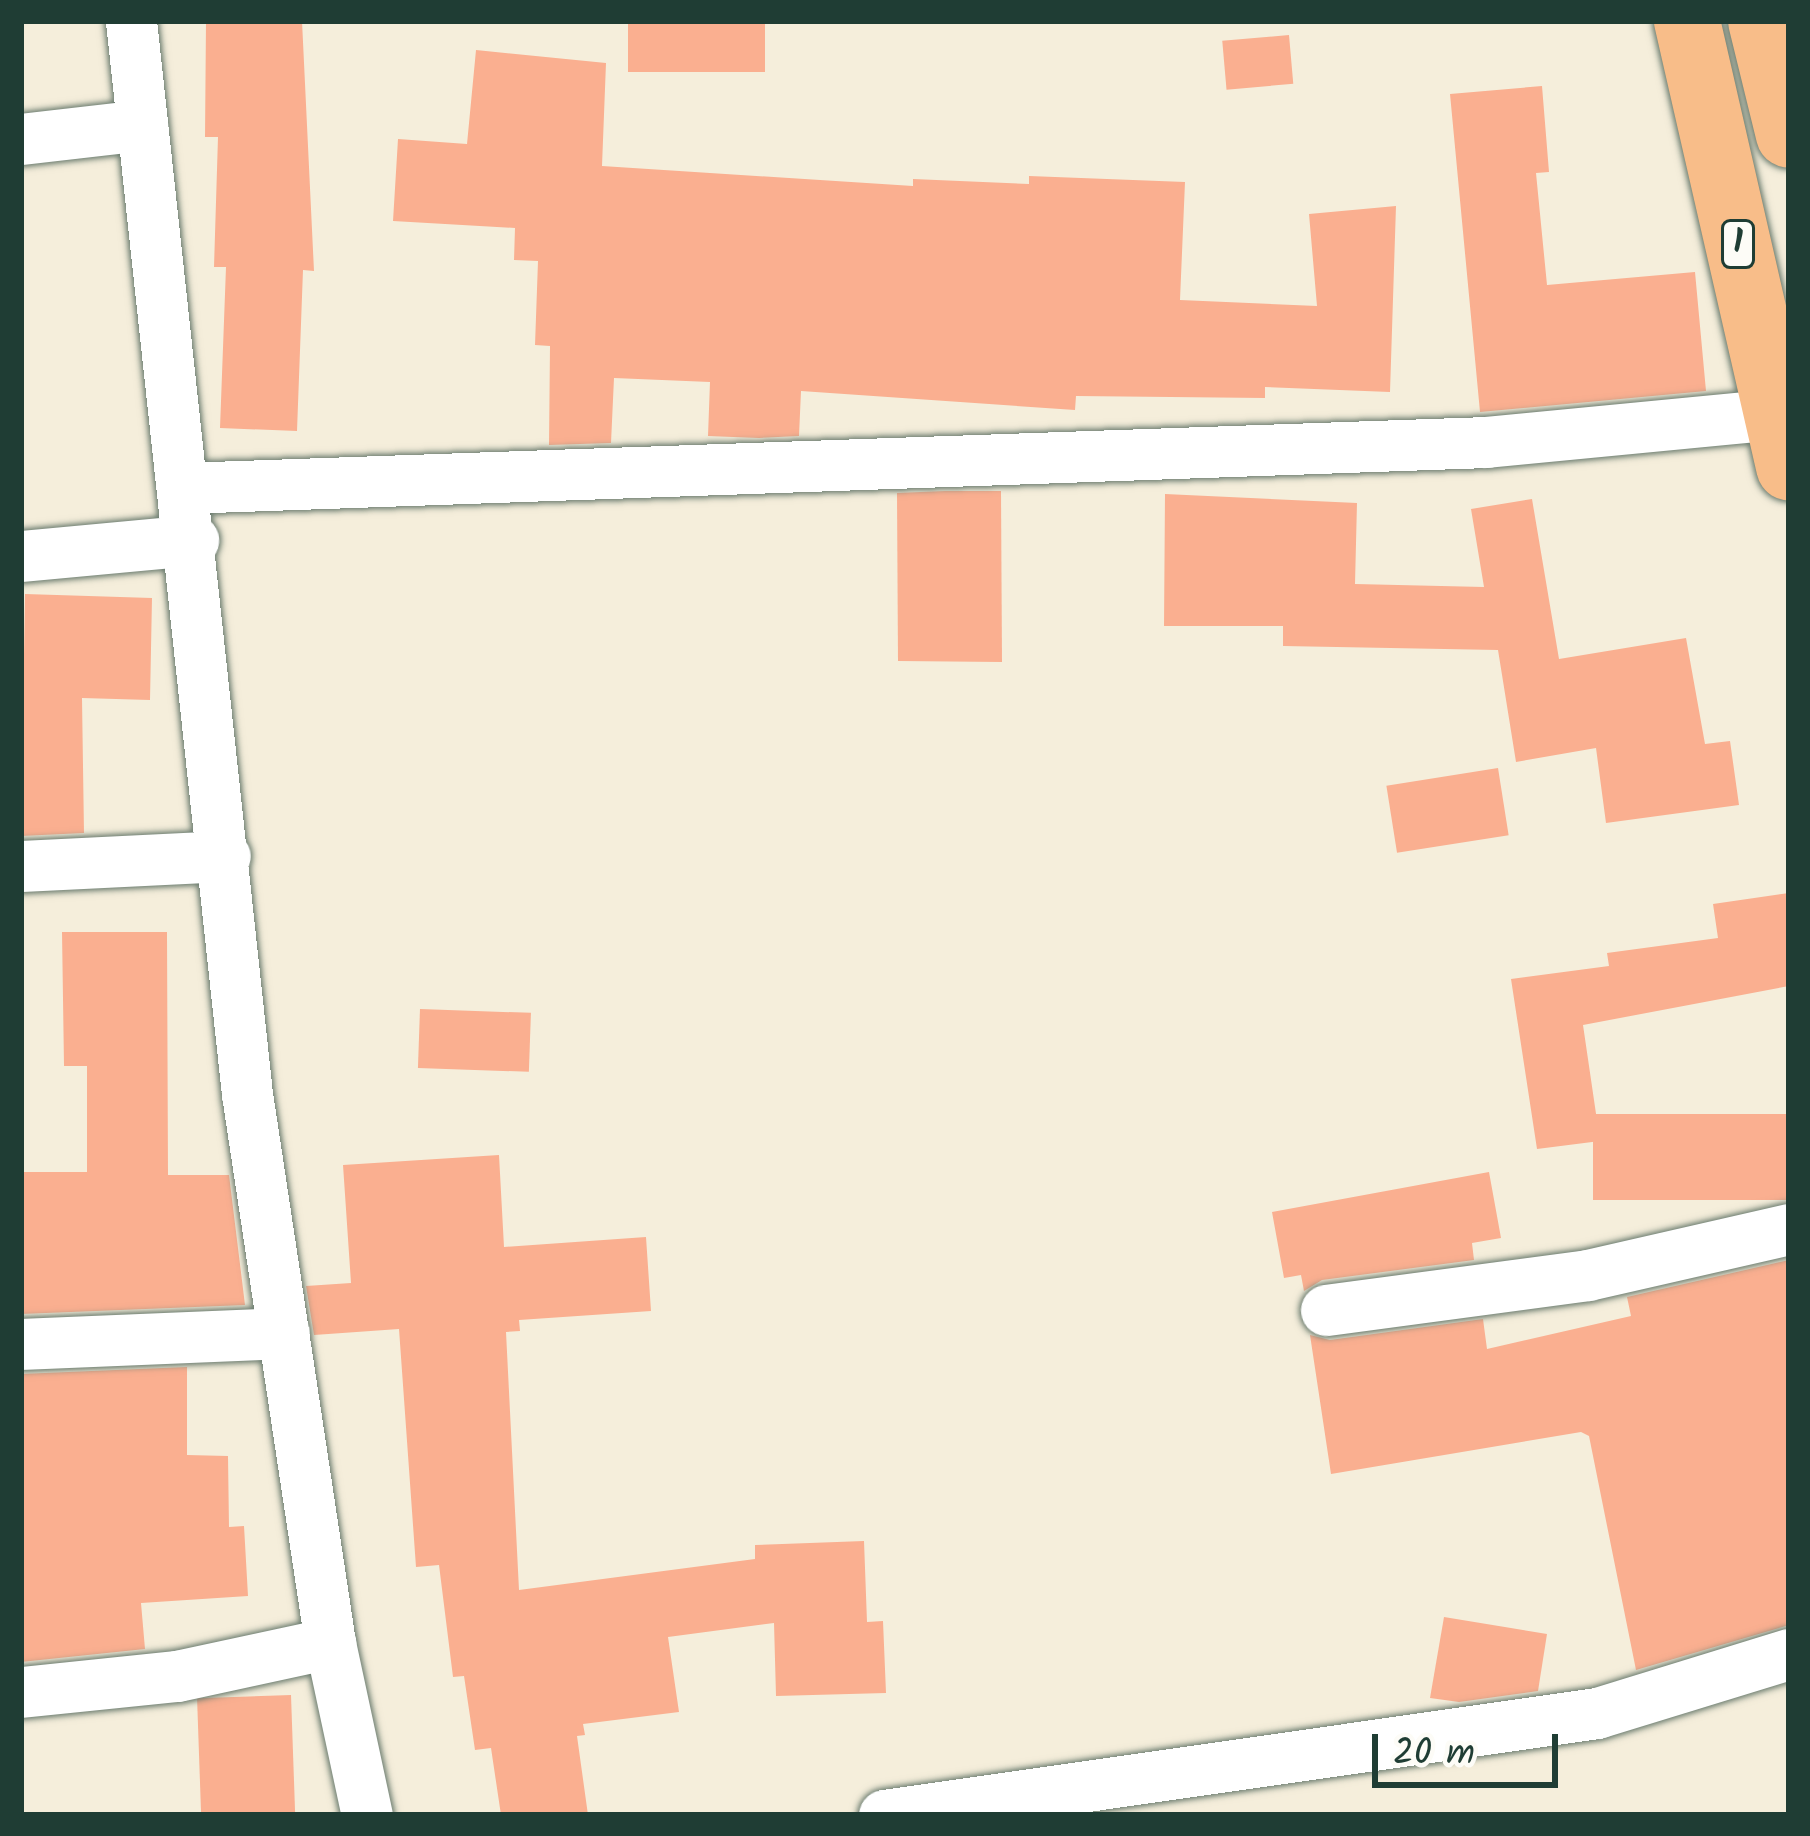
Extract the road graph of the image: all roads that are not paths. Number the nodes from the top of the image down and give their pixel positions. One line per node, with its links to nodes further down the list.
1 (131, 21): 4 (street)
2 (1687, 21): 7 (highway, 1)
3 (1760, 21): 5 (highway)
4 (142, 125): 6 (street); 8 (street)
5 (1789, 135)
6 (21, 140)
7 (1783, 440): 8 (street)
8 (183, 488): 9 (street)
9 (193, 540): 10 (street); 11 (street)
10 (21, 556)
11 (225, 856): 12 (street); 15 (street)
12 (21, 866)
13 (1789, 1229): 14 (street)
14 (1325, 1310)
15 (284, 1334): 16 (street); 17 (street)
16 (21, 1344)
17 (330, 1643): 19 (street); 20 (street)
18 (1789, 1654): 21 (street)
19 (21, 1692)
20 (367, 1815)
21 (884, 1815)

